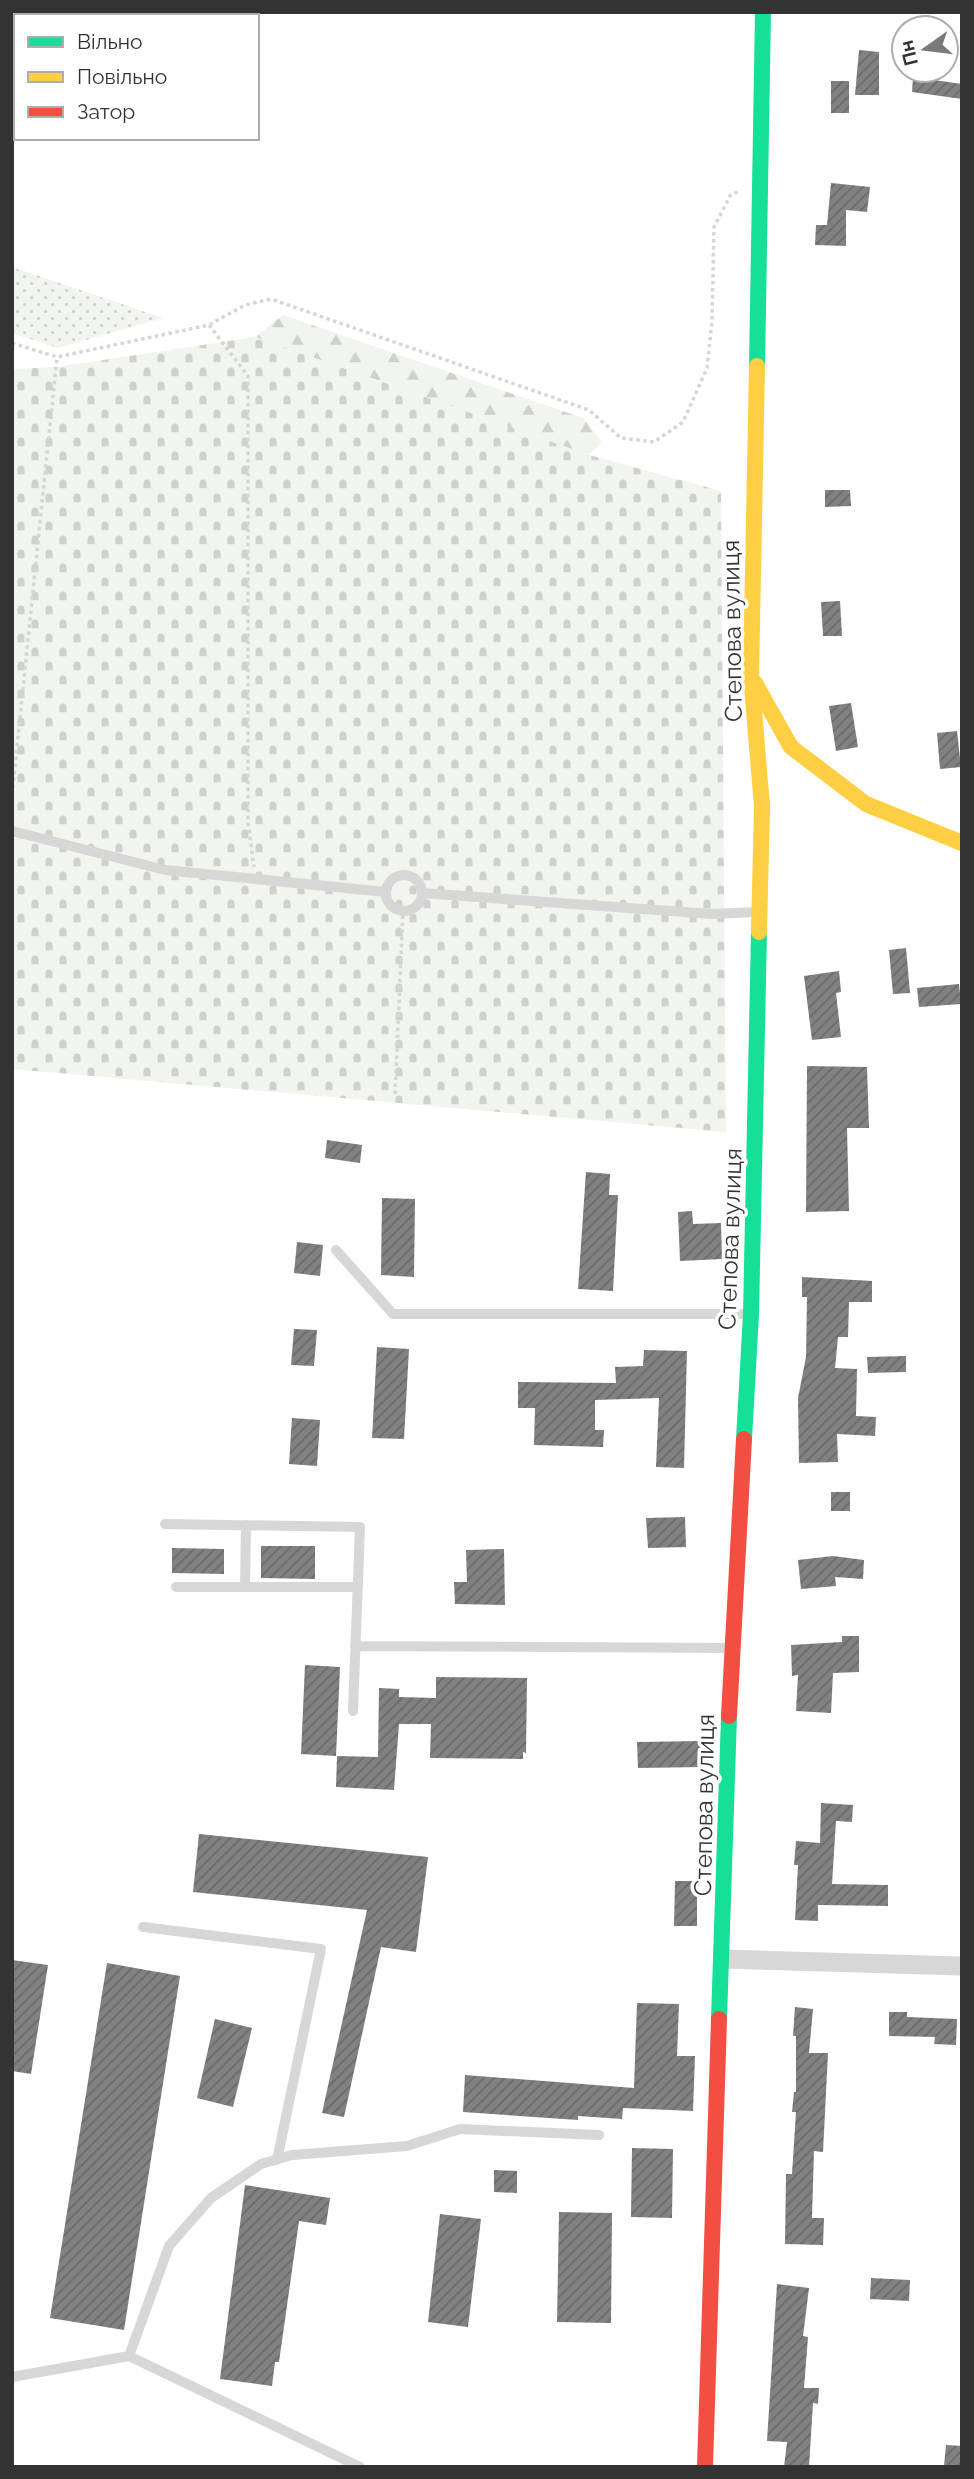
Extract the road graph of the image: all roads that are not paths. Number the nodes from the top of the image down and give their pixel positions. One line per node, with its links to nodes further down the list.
1 (763, 12): 2 (street, Степова вулиця)
2 (751, 675): 4 (street); 7 (street, Степова вулиця)
3 (12, 831): 5 (lane)
4 (962, 844)
5 (386, 892): 6 (lane); 6 (lane)
6 (422, 893): 7 (lane)
7 (760, 912): 9 (street, Степова вулиця)
8 (337, 1250): 9 (lane)
9 (751, 1314): 16 (street, Степова вулиця)
10 (165, 1524): 11 (lane)
11 (246, 1525): 13 (lane); 14 (lane)
12 (176, 1587): 13 (lane)
13 (245, 1587): 14 (lane)
14 (358, 1587): 15 (lane)
15 (355, 1646): 16 (lane); 17 (lane)
16 (731, 1648): 19 (street, Степова вулиця)
17 (353, 1712)
18 (143, 1927): 22 (lane)
19 (723, 1959): 20 (street); 26 (street, Степова вулиця)
20 (962, 1966)
21 (599, 2135): 22 (lane)
22 (277, 2160): 23 (lane)
23 (129, 2356): 24 (lane); 25 (lane)
24 (12, 2377)
25 (359, 2467)
26 (705, 2467)

